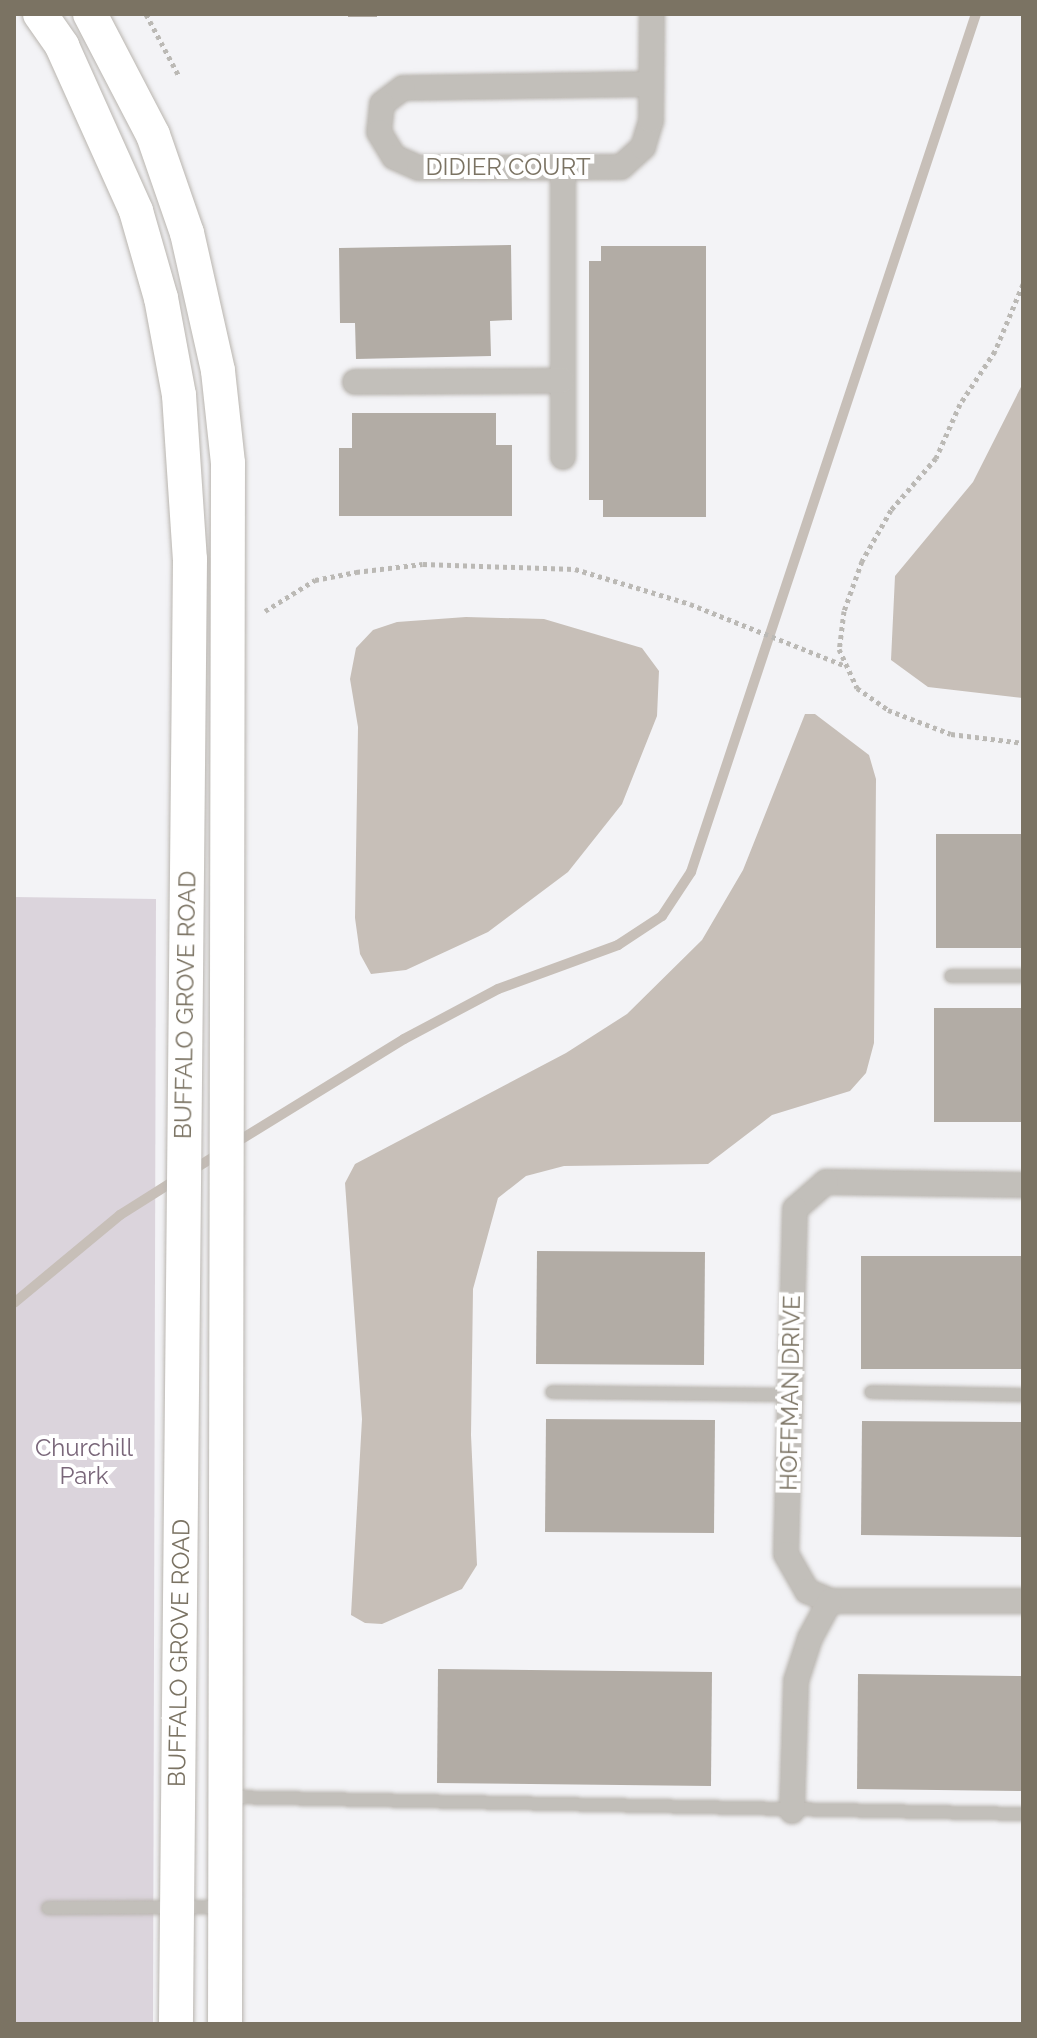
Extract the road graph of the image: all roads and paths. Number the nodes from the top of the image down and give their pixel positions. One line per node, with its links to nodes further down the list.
1 (40, 14): 29 (main road, BUFFALO GROVE ROAD)
2 (90, 14): 24 (main road, BUFFALO GROVE ROAD)
3 (146, 14): 5 (path)
4 (652, 14): 6 (street, DIDIER COURT)
5 (179, 76)
6 (651, 84): 7 (street, DIDIER COURT); 7 (street, DIDIER COURT)
7 (563, 167): 9 (street)
8 (1023, 284): 13 (path)
9 (562, 381): 10 (street); 11 (street)
10 (355, 382)
11 (563, 457)
12 (265, 611): 13 (path)
13 (843, 665): 14 (path)
14 (1023, 743)
15 (951, 976): 16 (lane)
16 (1023, 976)
17 (1023, 1185): 20 (street, HOFFMAN DRIVE)
18 (552, 1392): 20 (lane)
19 (871, 1392): 21 (lane)
20 (790, 1395): 22 (street, HOFFMAN DRIVE)
21 (1023, 1395)
22 (830, 1601): 23 (street); 25 (street)
23 (1023, 1601)
24 (226, 1797): 25 (lane); 27 (main road, BUFFALO GROVE ROAD)
25 (792, 1811): 26 (lane)
26 (1023, 1814)
27 (225, 1907): 29 (lane); 31 (main road, BUFFALO GROVE ROAD)
28 (48, 1908): 29 (lane)
29 (177, 1911): 30 (main road, BUFFALO GROVE ROAD)
30 (176, 2024)
31 (225, 2024)

